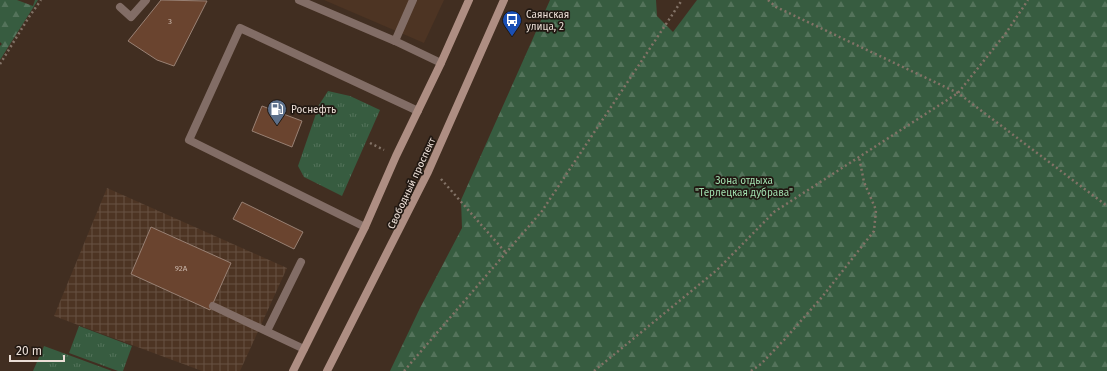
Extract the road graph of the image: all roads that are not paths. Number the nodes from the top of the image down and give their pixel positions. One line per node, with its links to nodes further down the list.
1 (146, 0): 6 (lane)
2 (299, 0): 7 (lane)
3 (412, 0): 7 (lane)
4 (469, 0): 8 (main road)
5 (504, 0): 16 (main road, Свободный проспект)
6 (120, 7)
7 (395, 41): 8 (lane)
8 (441, 63): 9 (main road)
9 (418, 111): 10 (main road); 10 (lane)
10 (365, 227): 14 (main road)
11 (301, 262): 13 (lane)
12 (213, 306): 13 (lane)
13 (267, 331): 14 (lane)
14 (304, 349): 15 (main road)
15 (293, 371)
16 (327, 371)

